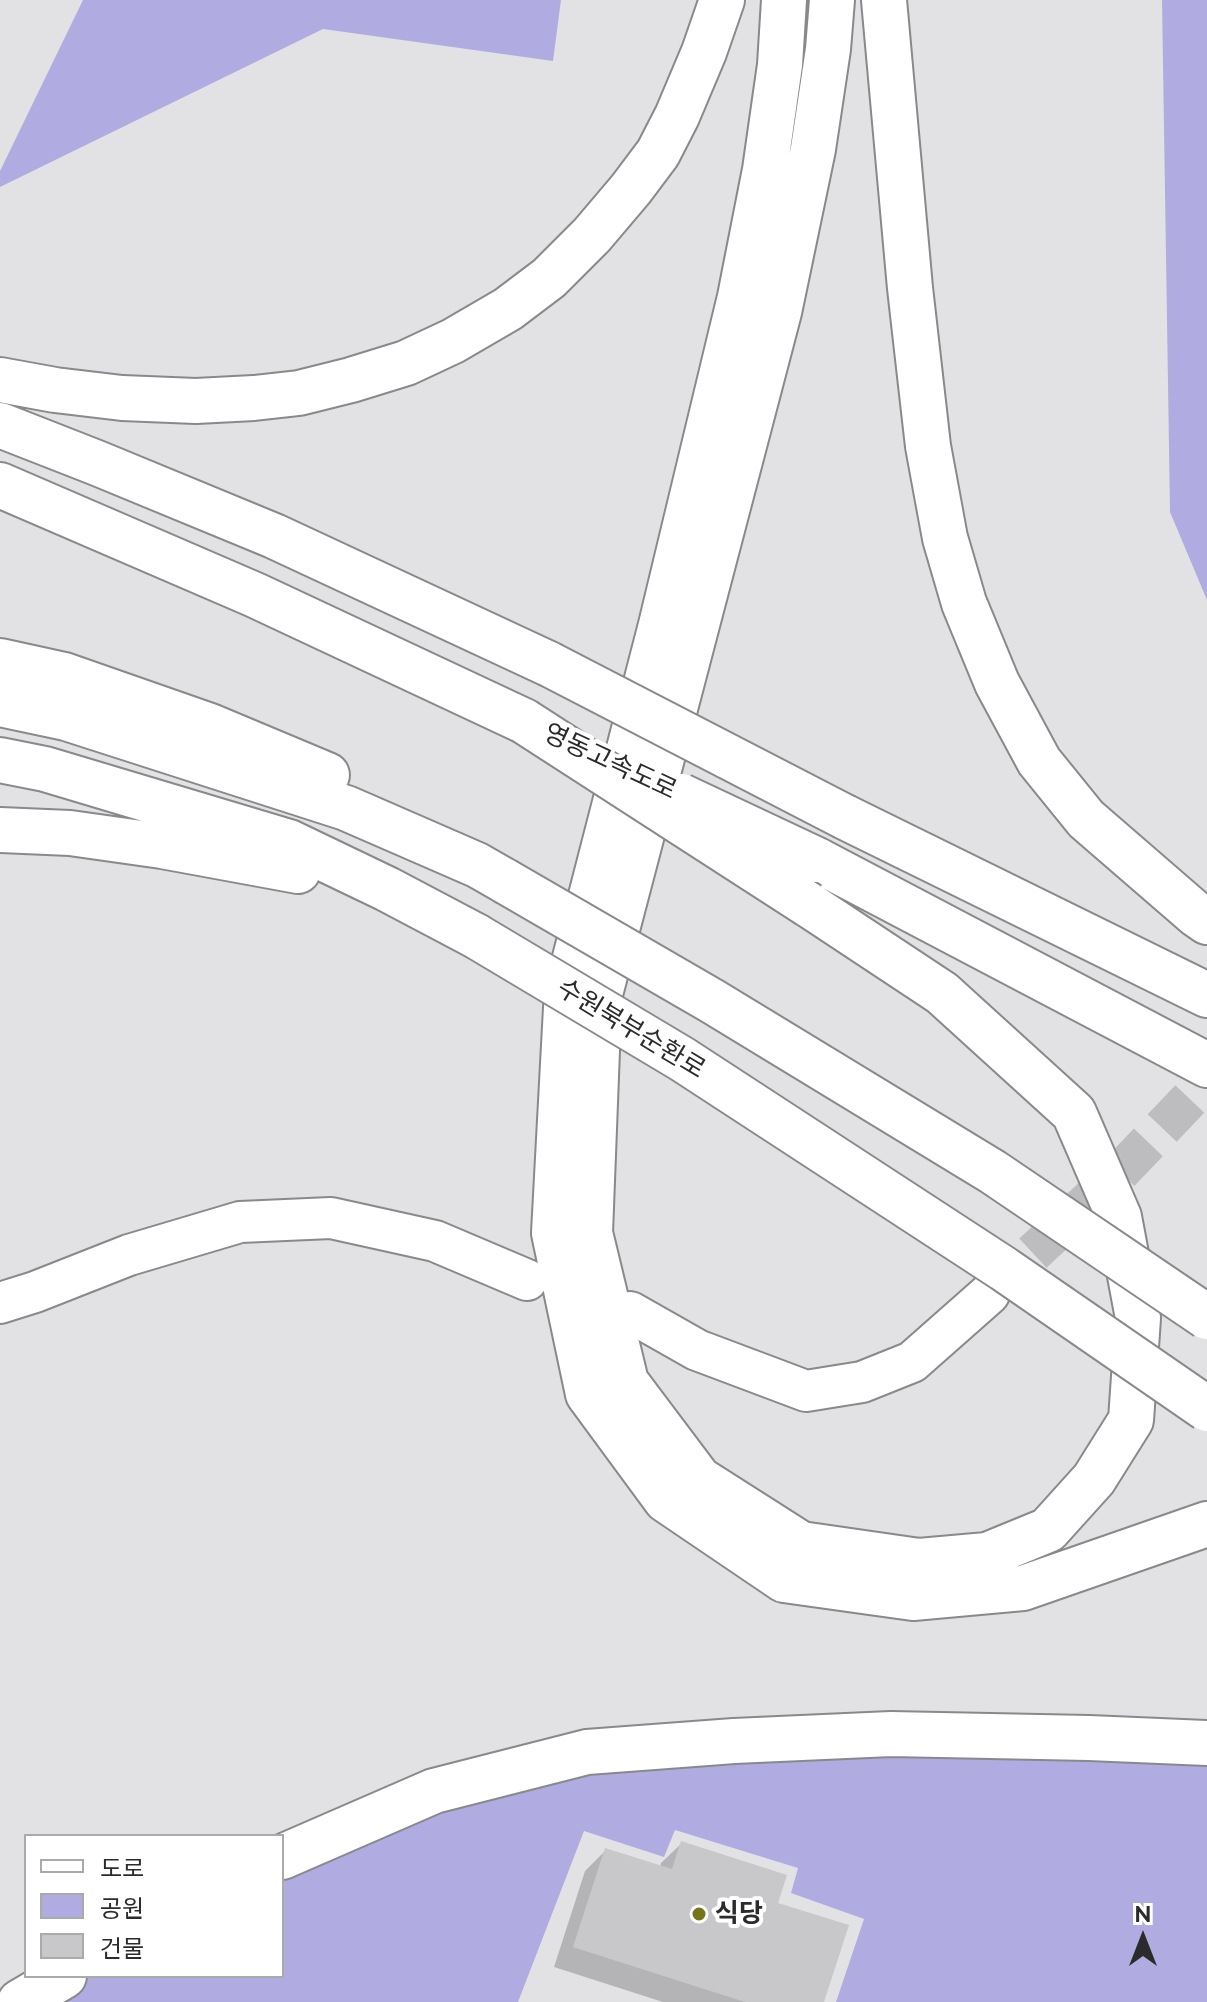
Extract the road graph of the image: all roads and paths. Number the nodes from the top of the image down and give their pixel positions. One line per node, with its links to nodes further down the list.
1 (722, 0): 5 (highway)
2 (784, 0): 24 (highway)
3 (832, 0): 10 (highway, bridge)
4 (884, 0): 15 (highway)
5 (0, 380)
6 (0, 425): 16 (highway, bridge)
7 (0, 485): 10 (highway, 영동고속도로)
8 (0, 661): 13 (highway)
9 (0, 704): 13 (highway)
10 (524, 721): 17 (highway, 영동고속도로, bridge)
11 (0, 760): 14 (highway, 수원북부순환로)
12 (0, 830): 14 (highway)
13 (491, 873): 22 (highway, bridge)
14 (387, 889): 23 (highway, 수원북부순환로, bridge)
15 (1207, 922)
16 (1207, 995)
17 (1207, 1065)
18 (527, 1280): 20 (street)
19 (989, 1294): 21 (street)
20 (0, 1303)
21 (630, 1312)
22 (1207, 1317)
23 (1207, 1409)
24 (1207, 1524)
25 (1207, 1743): 26 (highway)
26 (284, 1856)
27 (61, 1978): 28 (highway)
28 (20, 2002)

